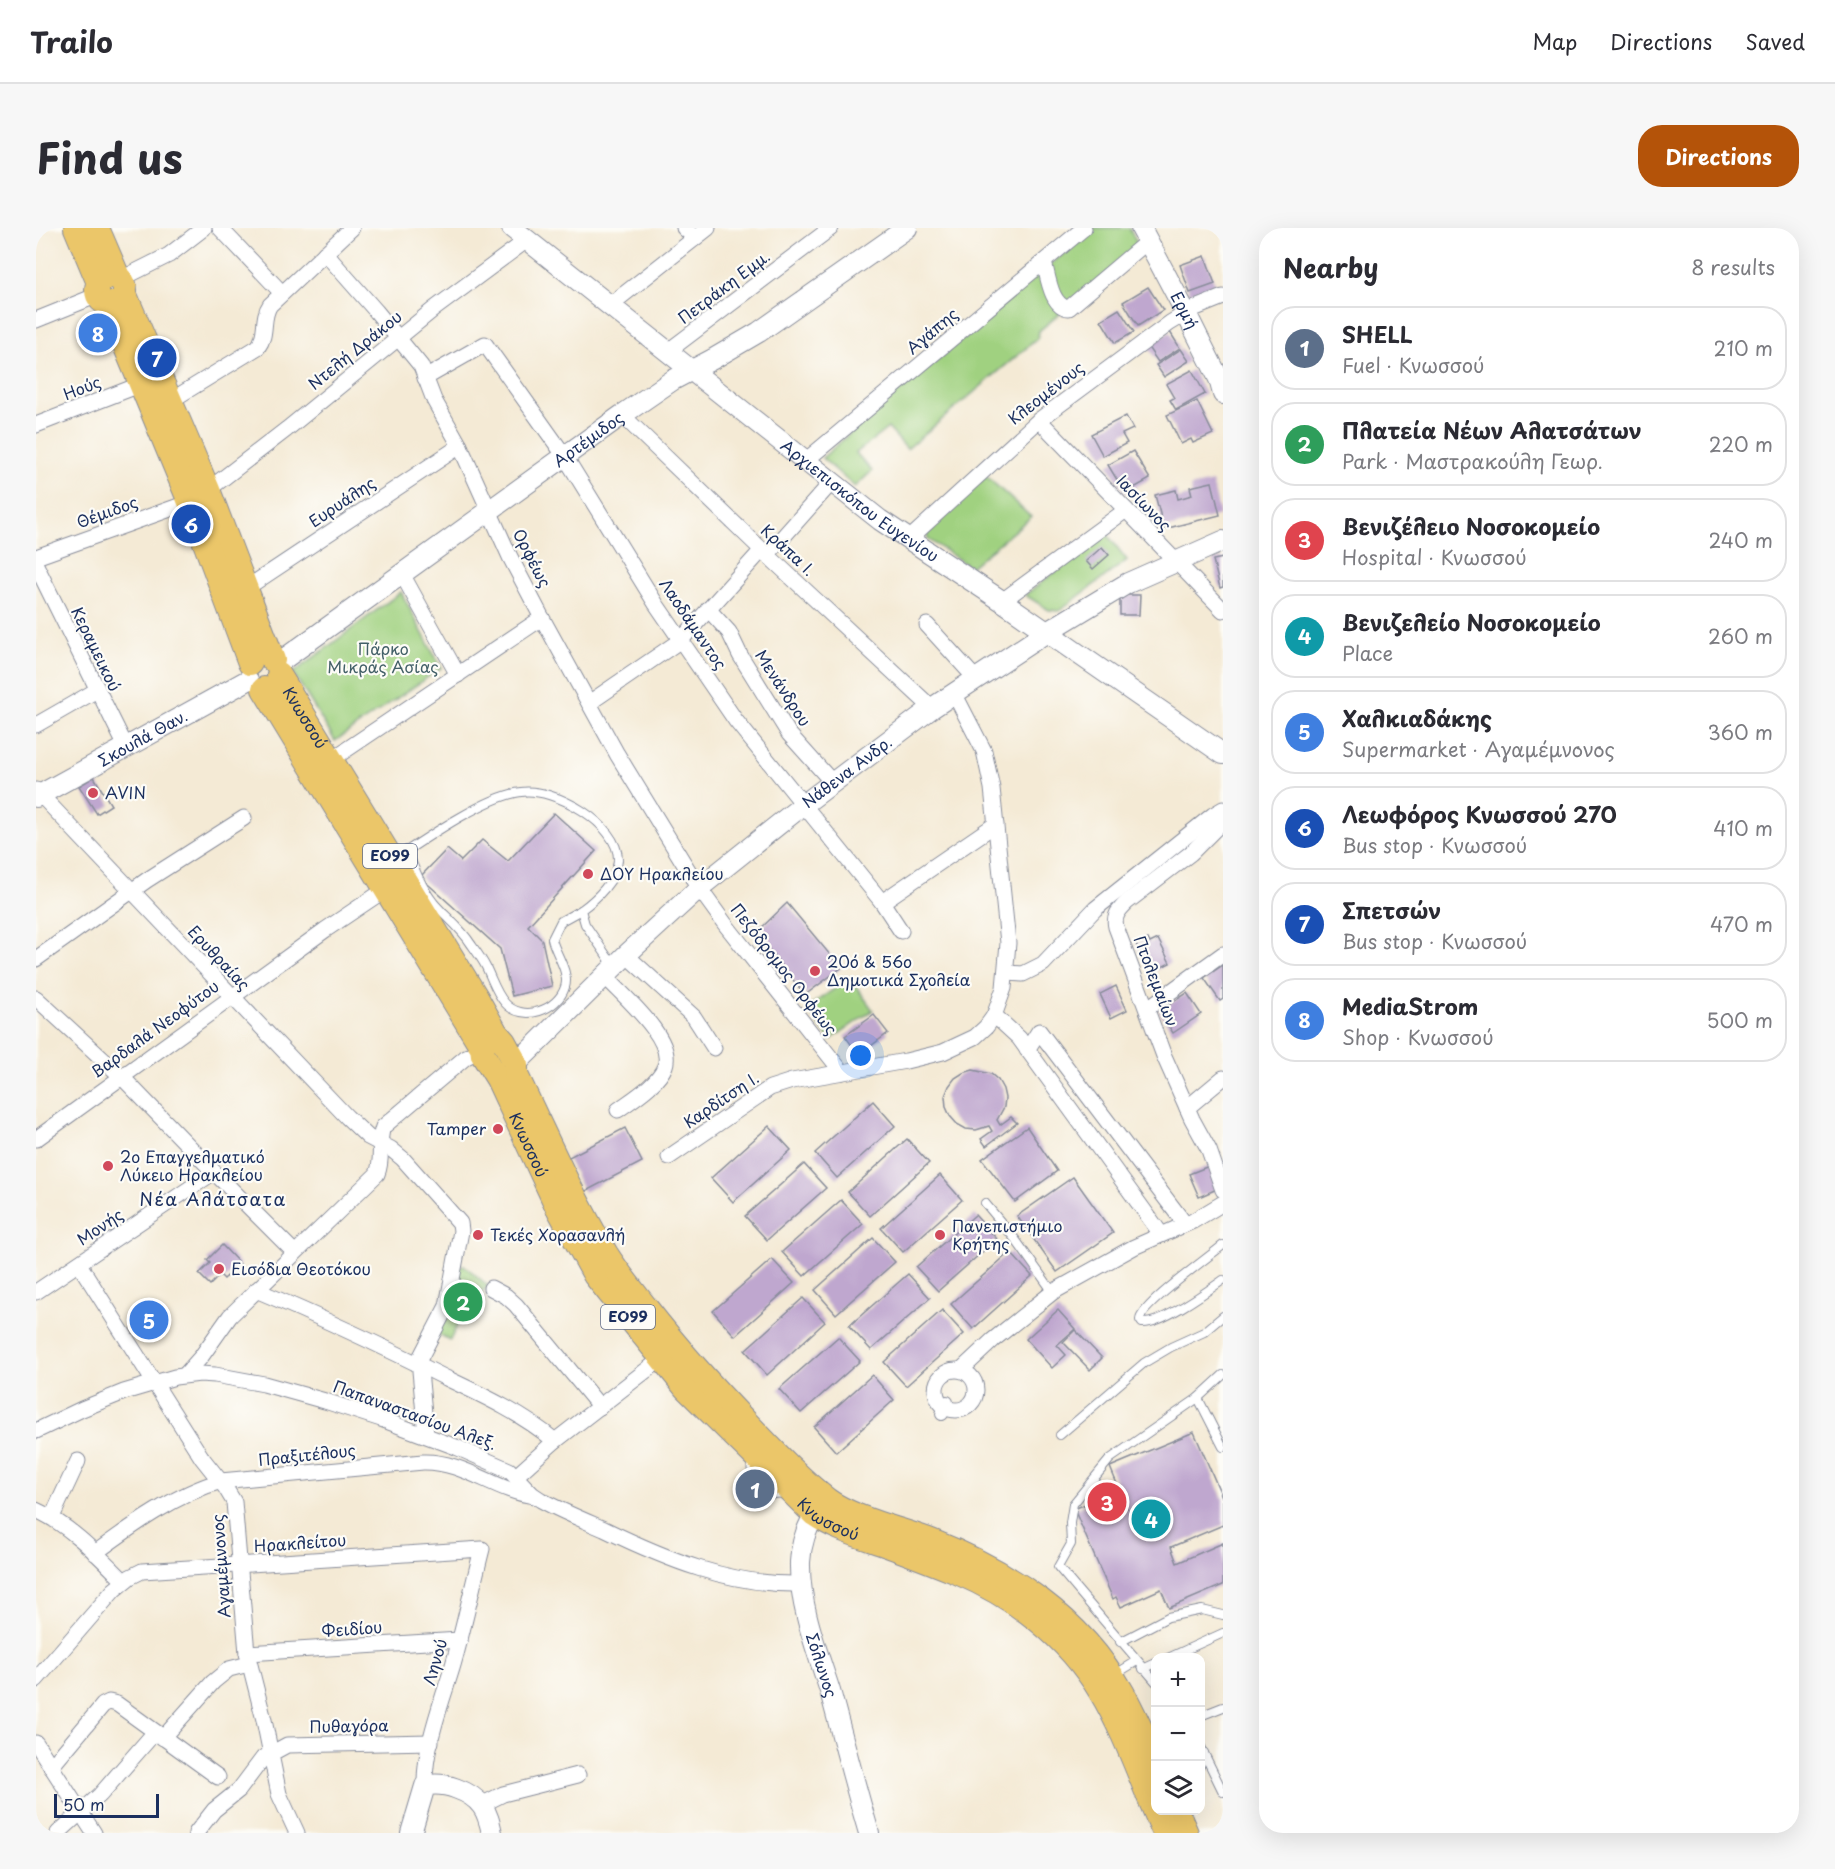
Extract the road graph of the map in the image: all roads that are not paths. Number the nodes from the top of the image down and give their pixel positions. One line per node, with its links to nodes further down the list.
1 (76, 228): 15 (main road, Κνωσσού / ΕΟ99)
2 (97, 228): 15 (main road, Κνωσσού / ΕΟ99)
3 (204, 228): 15 (street)
4 (220, 228): 16 (street)
5 (352, 228): 13 (street)
6 (708, 228): 10 (street)
7 (831, 228): 22 (street, Πετράκη Εμμ.)
8 (907, 228): 23 (street, Αρτέμιδος)
9 (1084, 228): 14 (street, Αγάπης)
10 (689, 233): 18 (street)
11 (519, 234): 18 (street, Αρχιεπισκόπου Ευγενίου); 21 (street, Ντελή Δράκου)
12 (1145, 235): 14 (street); 19 (street, Ερμή)
13 (325, 253): 16 (street); 21 (street, Ορφέως)
14 (1044, 262): 33 (street, Αγάπης)
15 (111, 289): 20 (street); 25 (main road, Κνωσσού / ΕΟ99); 27 (main road, Κνωσσού / ΕΟ99)
16 (282, 293): 27 (street)
17 (1223, 297): 19 (street, Κλεομένους)
18 (609, 306): 22 (street, Αρχιεπισκόπου Ευγενίου)
19 (1186, 313): 26 (street, Ερμή); 29 (street, Κλεομένους)
20 (36, 320)
21 (398, 337): 24 (street, Ορφέως); 35 (street, Ντελή Δράκου)
22 (667, 352): 23 (street, Αρχιεπισκόπου Ευγενίου)
23 (690, 370): 28 (street, Αρτέμιδος); 33 (street, Αρχιεπισκόπου Ευγενίου)
24 (425, 378): 31 (street, Ορφέως); 32 (street)
25 (142, 384): 30 (street, Ηούς); 35 (main road, Κνωσσού / ΕΟ99)
26 (1223, 394)
27 (170, 401): 35 (main road, Κνωσσού / ΕΟ99)
28 (622, 415): 32 (street, Αρτέμιδος); 40 (street, Κράπα Ι.)
29 (1039, 420): 36 (street, Ιασίωνος); 38 (street, Κλεομένους)
30 (36, 425)
31 (459, 446): 37 (street, Ορφέως); 45 (street, Ευρυάλης)
32 (564, 455): 37 (street, Αρτέμιδος); 52 (street, Λαοδάμαντος)
33 (804, 462): 34 (street, Αρχιεπισκόπου Ευγενίου)
34 (831, 483): 38 (street, Αρχιεπισκόπου Ευγενίου); 40 (street)
35 (199, 496): 41 (street, Θέμιδος); 45 (main road, Κνωσσού / ΕΟ99); 53 (main road, Κνωσσού / ΕΟ99)
36 (1126, 510): 42 (street, Ιασίωνος); 46 (street)
37 (488, 511): 44 (street, Αρτέμιδος); 49 (street, Ορφέως)
38 (908, 540): 46 (street, Αρχιεπισκόπου Ευγενίου)
39 (1223, 541): 42 (street, Νάθενα Ανδρ.)
40 (764, 552): 47 (street); 59 (street, Κράπα Ι.)
41 (36, 557)
42 (1175, 561): 48 (street, Ιασίωνος); 51 (street, Νάθενα Ανδρ.)
43 (36, 565): 56 (street, Κεραμεικού)
44 (402, 574): 53 (street, Αρτέμιδος); 54 (street)
45 (245, 589): 53 (main road, Κνωσσού / ΕΟ99)
46 (1002, 601): 51 (street, Αρχιεπισκόπου Ευγενίου)
47 (708, 609): 52 (street); 64 (street, Μενάνδρου)
48 (1223, 610)
49 (542, 618): 54 (street); 58 (street, Ορφέως)
50 (927, 625): 55 (street)
51 (1047, 632): 55 (street, Νάθενα Ανδρ.); 62 (street, Αρχιεπισκόπου Ευγενίου)
52 (681, 640): 58 (street); 66 (street, Λαοδάμαντος)
53 (265, 672): 61 (street, Σκουλά Θαν.); 63 (main road, Κνωσσού / ΕΟ99); 73 (main road, Κνωσσού / ΕΟ99)
54 (458, 675): 63 (street)
55 (976, 679): 57 (street, Νάθενα Ανδρ.)
56 (97, 690): 60 (street); 61 (street, Κεραμεικού)
57 (954, 693): 59 (street, Νάθενα Ανδρ.); 70 (street, Καρδίτση Ι.)
58 (589, 703): 72 (street, Ορφέως)
59 (932, 708): 64 (street, Νάθενα Ανδρ.)
60 (36, 725)
61 (126, 747): 65 (street, Σκουλά Θαν.)
62 (1223, 754)
63 (331, 760): 71 (main road, Κνωσσού / ΕΟ99)
64 (833, 783): 66 (street, Νάθενα Ανδρ.)
65 (37, 794): 74 (street, Ερυθραίας)
66 (803, 805): 72 (street, Νάθενα Ανδρ.); 76 (street, Λαοδάμαντος)
67 (1223, 809): 75 (street)
68 (244, 818): 74 (street)
69 (1223, 820): 78 (street)
70 (996, 824): 76 (street); 83 (street, Καρδίτση Ι.)
71 (400, 855): 77 (lane); 77 (lane); 88 (main road, Κνωσσού / ΕΟ99)
72 (699, 888): 82 (street, Νάθενα Ανδρ.); 91 (street, Πεζόδρομος Ορφέως)
73 (386, 890): 84 (street, Βαρδαλά Νεοφύτου); 88 (main road, Κνωσσού / ΕΟ99)
74 (132, 891): 81 (street); 84 (street, Ερυθραίας)
75 (1105, 901): 78 (street); 83 (street)
76 (882, 902): 79 (street, Λαοδάμαντος)
77 (581, 910): 82 (lane)
78 (1118, 912): 86 (street, Πτολεμαίων)
79 (901, 931)
80 (1223, 954): 86 (street)
81 (36, 959)
82 (615, 967): 89 (street); 92 (street, Νάθενα Ανδρ.); 96 (street)
83 (1007, 973): 87 (street, Καρδίτση Ι.)
84 (232, 997): 93 (street, Βαρδαλά Νεοφύτου); 98 (street, Ερυθραίας)
85 (36, 998): 93 (street)
86 (1148, 1008): 95 (street, Πτολεμαίων)
87 (994, 1015): 90 (street); 91 (street, Καρδίτση Ι.)
88 (488, 1047): 92 (main road, ΕΟ99); 98 (street)
89 (714, 1048)
90 (1027, 1050): 104 (street); 105 (street)
91 (842, 1072): 99 (street, Καρδίτση Ι.)
92 (510, 1073): 115 (main road, Κνωσσού / ΕΟ99); 132 (main road, Κνωσσού / ΕΟ99)
93 (121, 1076): 97 (street, Βαρδαλά Νεοφύτου); 100 (street)
94 (1223, 1078): 95 (street)
95 (1187, 1108): 101 (street, Πτολεμαίων)
96 (618, 1110)
97 (36, 1139)
98 (382, 1144): 107 (street); 116 (street, Ερυθραίας)
99 (669, 1157)
100 (214, 1172): 107 (street); 108 (street, Μονής)
101 (1223, 1190)
102 (985, 1203): 113 (lane)
103 (1221, 1208): 104 (street)
104 (1185, 1224): 105 (street)
105 (1161, 1234): 113 (street)
106 (1223, 1245): 109 (lane)
107 (294, 1252): 111 (street)
108 (79, 1264): 112 (street, Μονής); 120 (street, Αγαμέμνονος)
109 (1223, 1280)
110 (491, 1288): 122 (street)
111 (256, 1290): 116 (street); 118 (street)
112 (36, 1292)
113 (1053, 1292): 117 (street)
114 (1223, 1316): 125 (lane)
115 (661, 1359): 122 (street); 132 (main road, Κνωσσού / ΕΟ99)
116 (419, 1364): 124 (street); 126 (street)
117 (961, 1370): 117 (street)
118 (185, 1375): 120 (street, Παπαναστασίου Αλεξ.); 124 (street, Παπαναστασίου Αλεξ.)
119 (1223, 1375): 121 (lane)
120 (155, 1383): 123 (street, Παπαναστασίου Αλεξ.); 130 (street, Αγαμέμνονος)
121 (1197, 1398): 127 (lane); 143 (lane)
122 (600, 1407): 126 (street)
123 (36, 1431)
124 (426, 1435): 129 (street, Παπαναστασίου Αλεξ.)
125 (1060, 1436)
126 (555, 1442): 129 (street)
127 (1223, 1447)
128 (78, 1461): 134 (street)
129 (516, 1476): 131 (street, Παπαναστασίου Αλεξ.)
130 (221, 1481): 131 (street, Πραξιτέλους); 136 (street, Πραξιτέλους); 137 (street, Αγαμέμνονος)
131 (534, 1496): 139 (street, Παπαναστασίου Αλεξ.)
132 (820, 1507): 139 (street, Σόλωνος); 149 (main road, Κνωσσού / ΕΟ99); 167 (main road, Κνωσσού / ΕΟ99)
133 (36, 1510): 134 (street)
134 (52, 1517): 136 (street)
135 (482, 1549): 137 (street, Ηρακλείτου); 142 (street, Ληνού)
136 (95, 1553): 138 (street)
137 (240, 1565): 138 (street, Ηρακλείτου); 145 (street, Αγαμέμνονος)
138 (124, 1581): 151 (street)
139 (801, 1584): 174 (street, Σόλωνος)
140 (1223, 1615): 143 (lane)
141 (1223, 1633): 144 (lane)
142 (460, 1640): 145 (street, Φειδίου); 155 (street, Ληνού)
143 (1120, 1642): 146 (lane)
144 (1179, 1653)
145 (248, 1659): 154 (street, Φειδίου); 157 (street, Αγαμέμνονος)
146 (1137, 1661): 148 (lane); 149 (lane)
147 (1151, 1665): 148 (lane)
148 (1143, 1669): 150 (lane)
149 (1112, 1676): 159 (main road, Κνωσσού / ΕΟ99)
150 (1151, 1678)
151 (36, 1680)
152 (1223, 1707): 153 (lane)
153 (1205, 1714)
154 (159, 1735): 160 (street); 162 (street); 166 (street, Φειδίου)
155 (431, 1742): 157 (street, Πυθαγόρα); 163 (street, Ληνού)
156 (36, 1743): 160 (street)
157 (270, 1755): 170 (street); 171 (street, Αγαμέμνονος)
158 (1205, 1755): 164 (lane)
159 (1154, 1761)
160 (51, 1767): 166 (street)
161 (578, 1775): 165 (street)
162 (218, 1777)
163 (425, 1786): 165 (street); 172 (street)
164 (1223, 1791)
165 (482, 1805): 173 (street)
166 (78, 1815): 168 (street, Φειδίου); 169 (street)
167 (1163, 1825): 175 (main road, Κνωσσού / ΕΟ99)
168 (58, 1833)
169 (94, 1833)
170 (196, 1833)
171 (297, 1833)
172 (411, 1833)
173 (492, 1833)
174 (869, 1833)
175 (1186, 1833)

